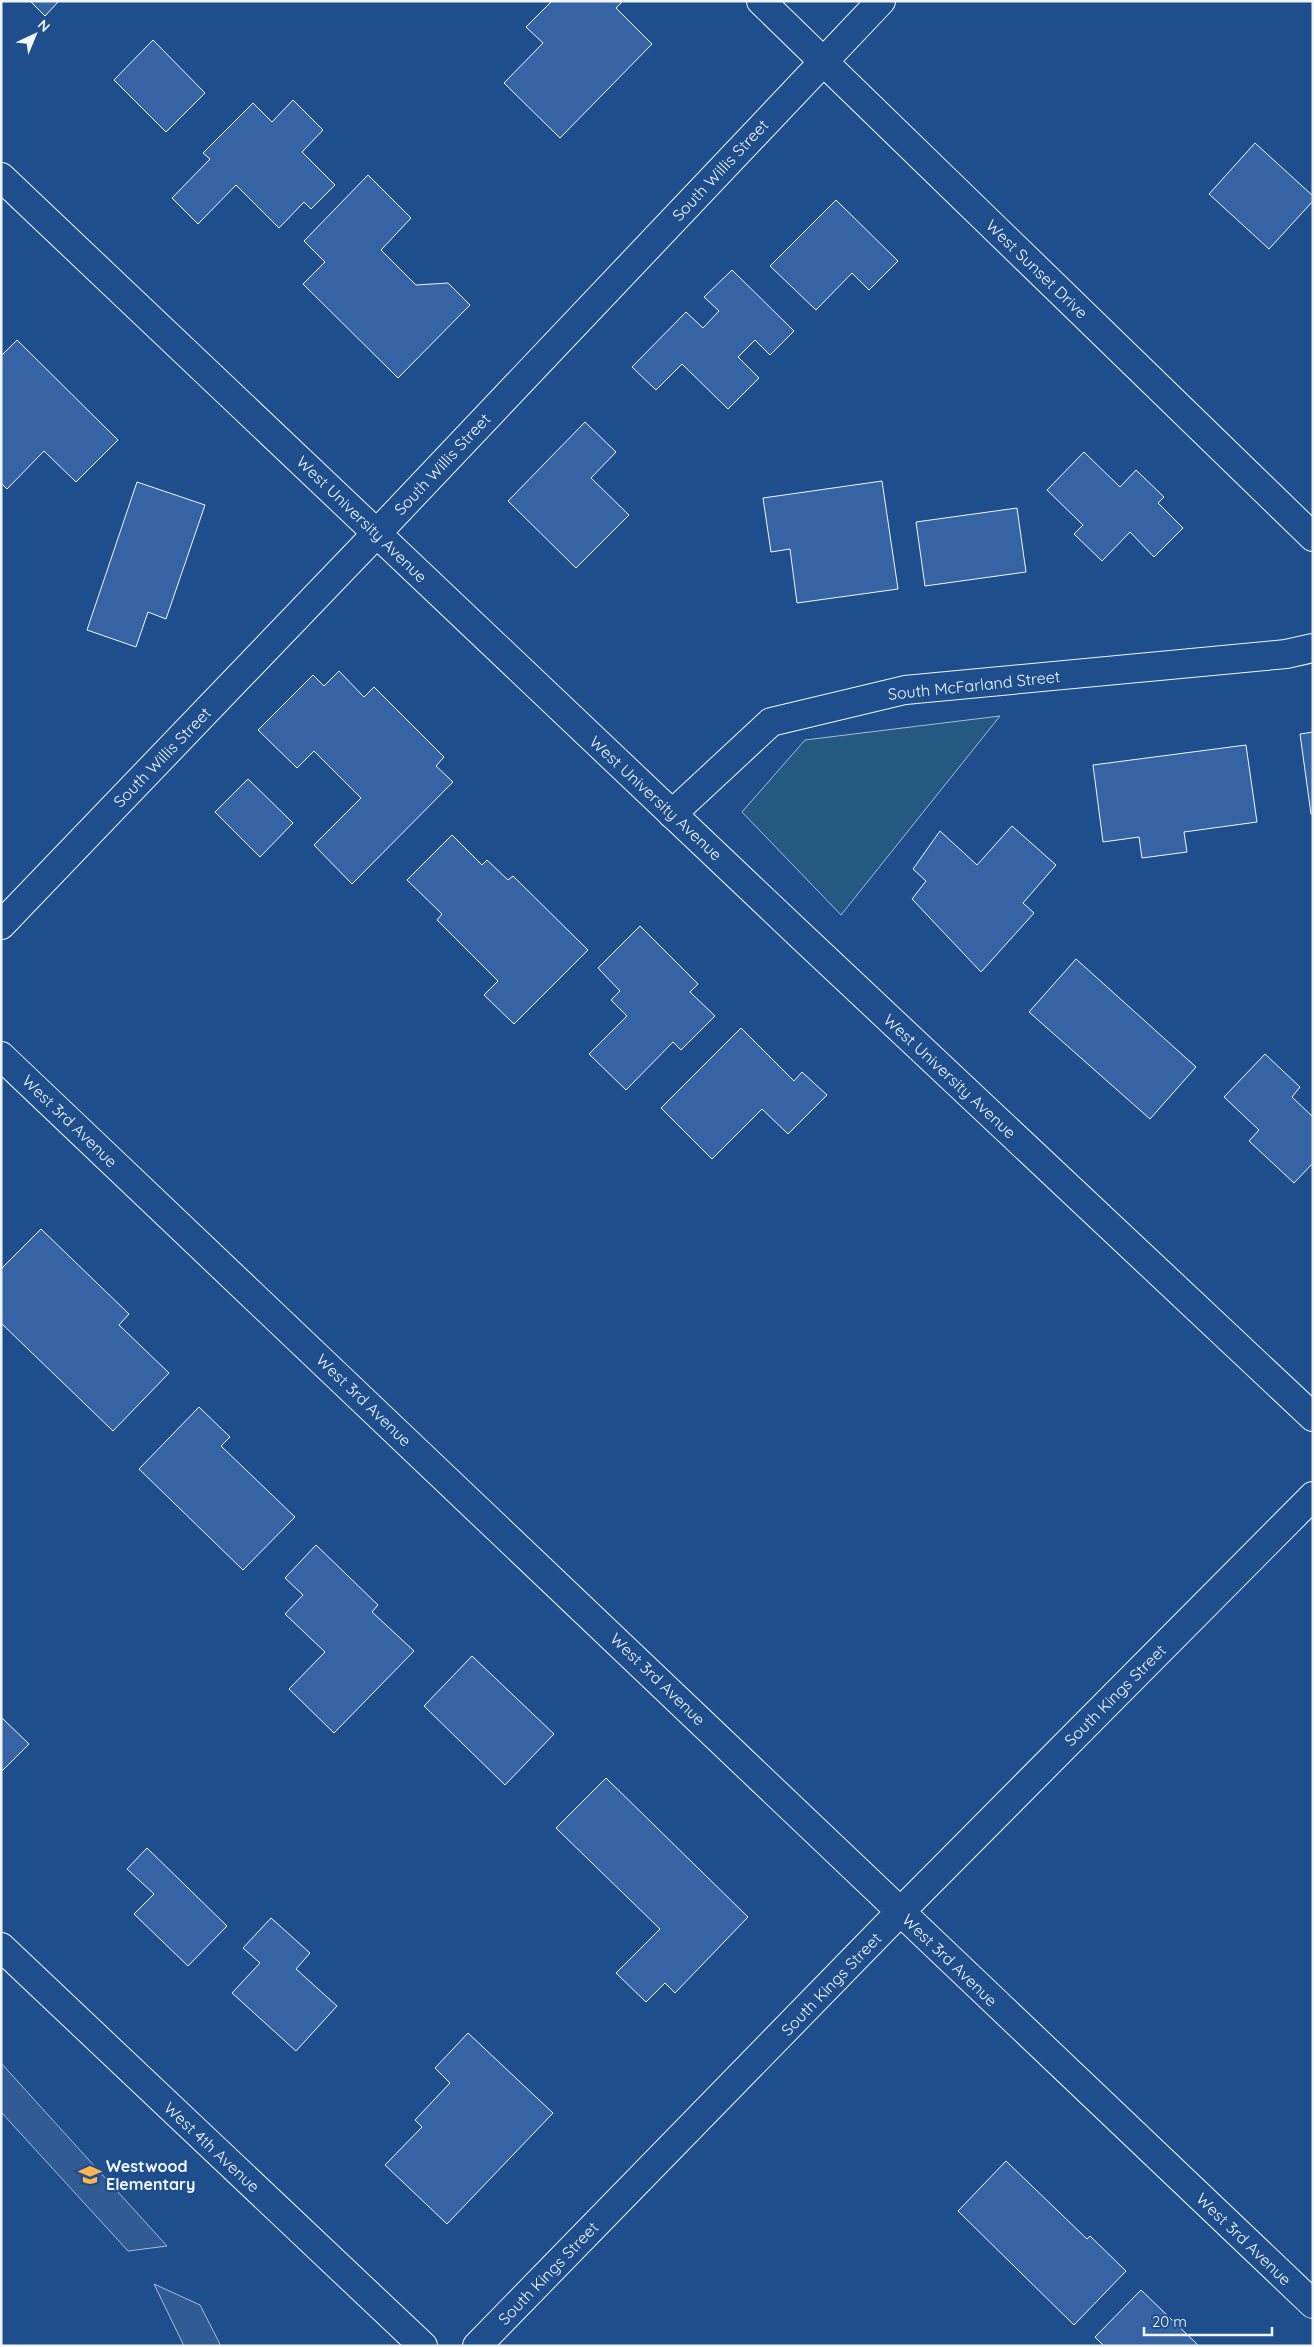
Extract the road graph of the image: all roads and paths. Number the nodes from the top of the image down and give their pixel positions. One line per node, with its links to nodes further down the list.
1 (761, 1): 3 (street, West Sunset Drive)
2 (881, 1): 3 (street, South Willis Street)
3 (824, 61): 5 (street, South Willis Street); 6 (street, West Sunset Drive)
4 (1, 177): 5 (street, West University Avenue)
5 (377, 533): 8 (street, West University Avenue); 9 (street, South Willis Street)
6 (1313, 538)
7 (1313, 648): 8 (street, South McFarland Street)
8 (672, 814): 11 (street, West University Avenue)
9 (1, 925)
10 (1, 1056): 13 (street, West 3rd Avenue)
11 (1313, 1418)
12 (1313, 1496): 13 (street, South Kings Street)
13 (900, 1912): 15 (street, West 3rd Avenue); 17 (street, South Kings Street)
14 (1, 1947): 16 (street, West 4th Avenue)
15 (1313, 2304)
16 (423, 2346)
17 (477, 2346)

